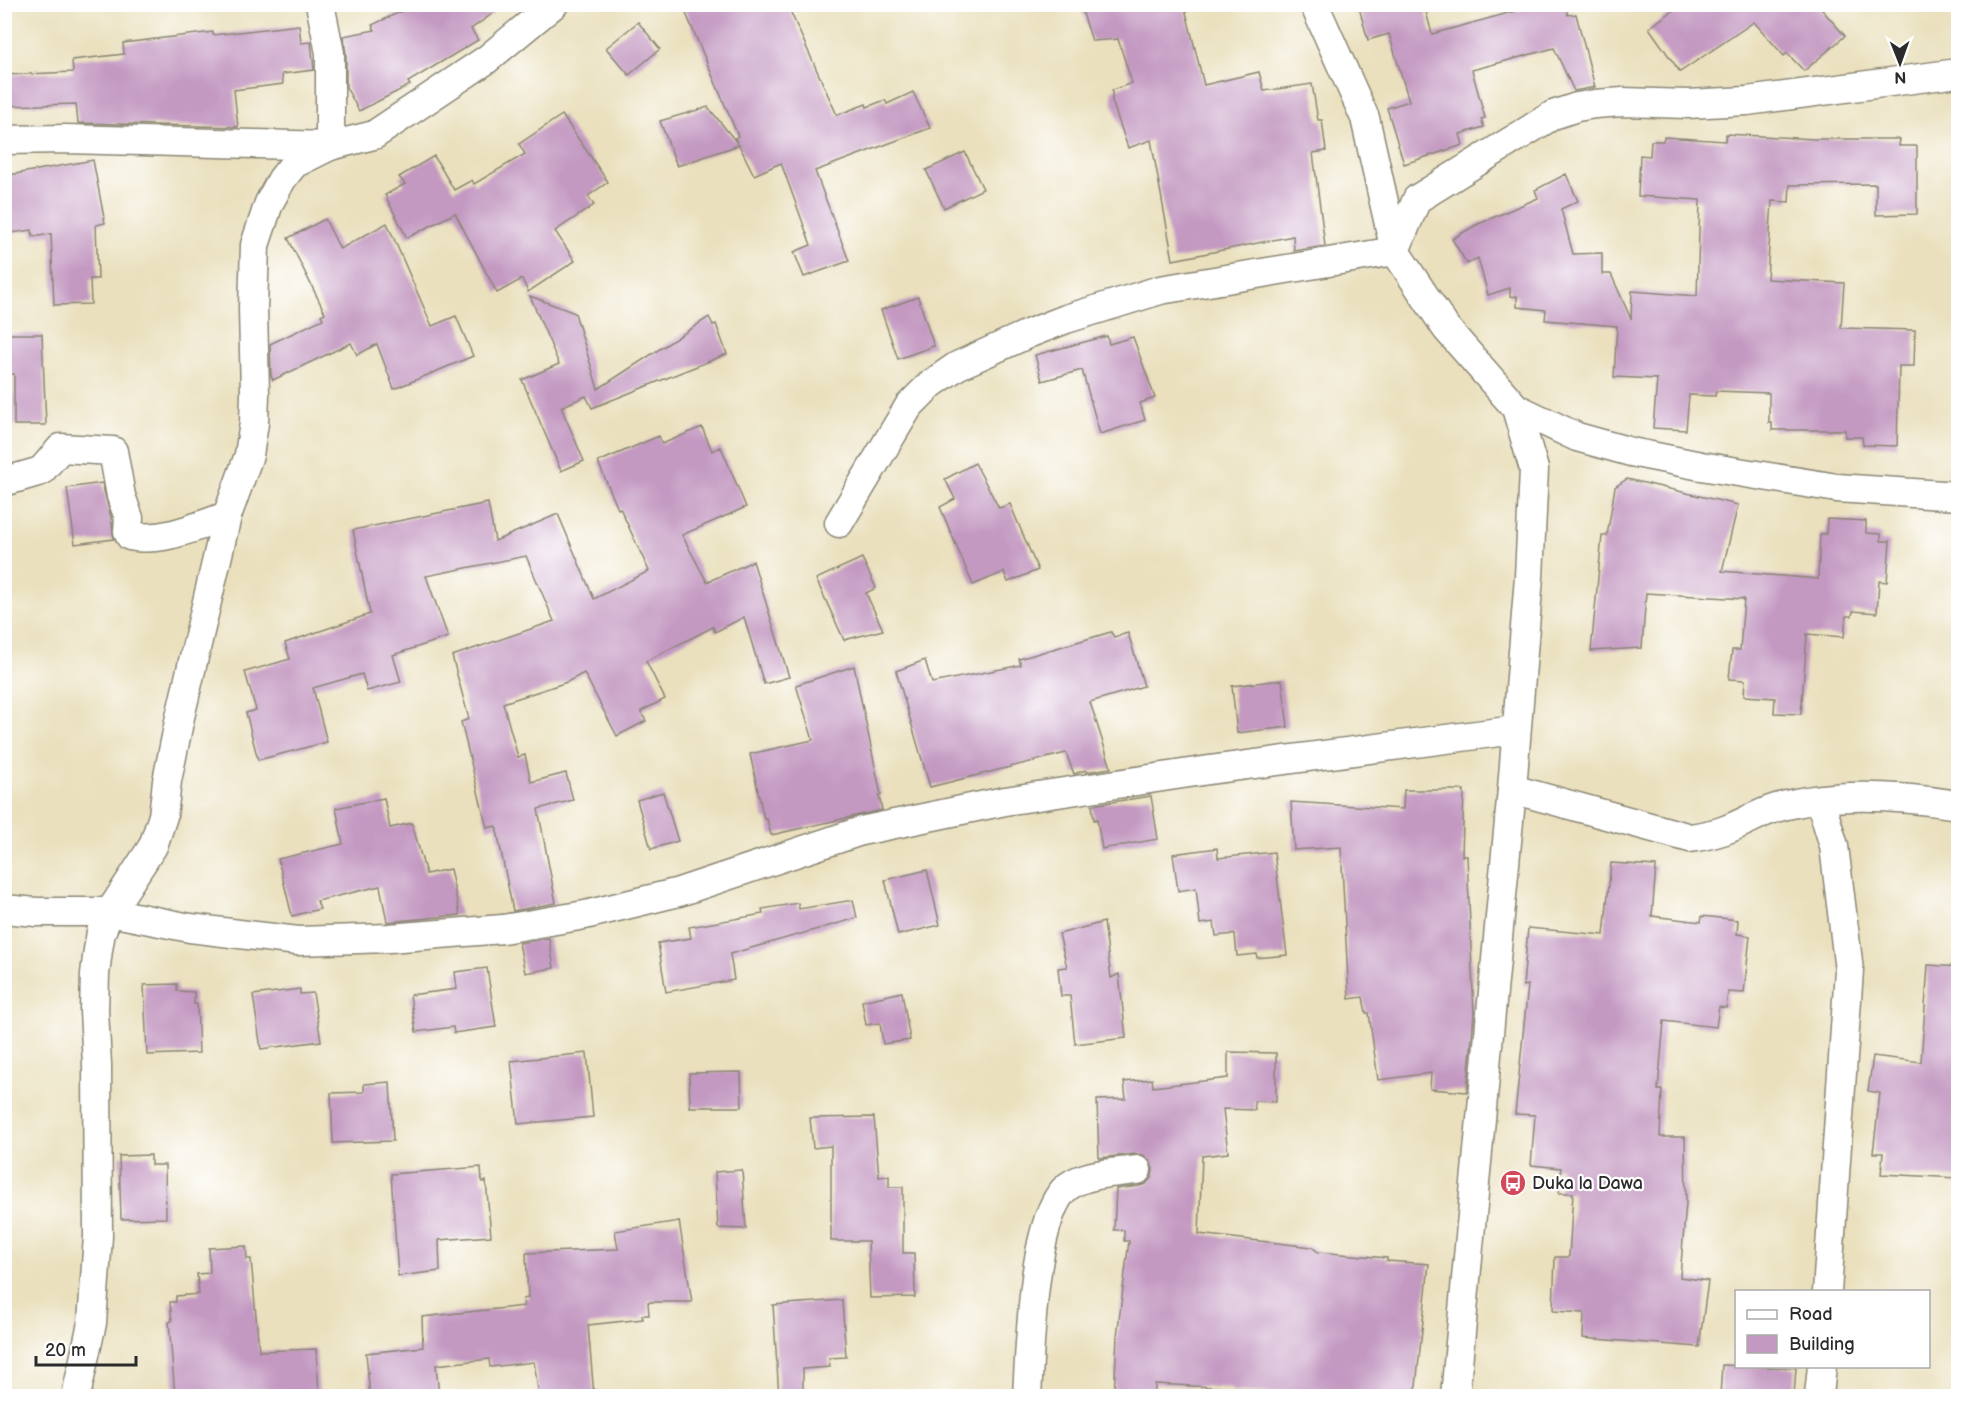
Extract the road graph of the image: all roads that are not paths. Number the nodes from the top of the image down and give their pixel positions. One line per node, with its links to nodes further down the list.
1 (320, 4): 6 (street)
2 (554, 4): 6 (street)
3 (1314, 4): 7 (street)
4 (1959, 73): 7 (street)
5 (4, 140): 6 (street)
6 (330, 146): 11 (street)
7 (1395, 251): 8 (street); 12 (street)
8 (1515, 408): 10 (street); 13 (street)
9 (4, 479): 11 (street)
10 (1959, 496)
11 (227, 516): 18 (street)
12 (839, 523)
13 (1515, 729): 14 (street); 18 (street)
14 (1512, 789): 15 (street); 24 (street)
15 (1820, 800): 16 (street); 20 (street)
16 (1959, 805)
17 (4, 909): 18 (street)
18 (110, 912): 22 (street)
19 (1137, 1170): 23 (street)
20 (1827, 1290)
21 (1822, 1368): 25 (street)
22 (76, 1396)
23 (1027, 1396)
24 (1455, 1396)
25 (1820, 1396)

